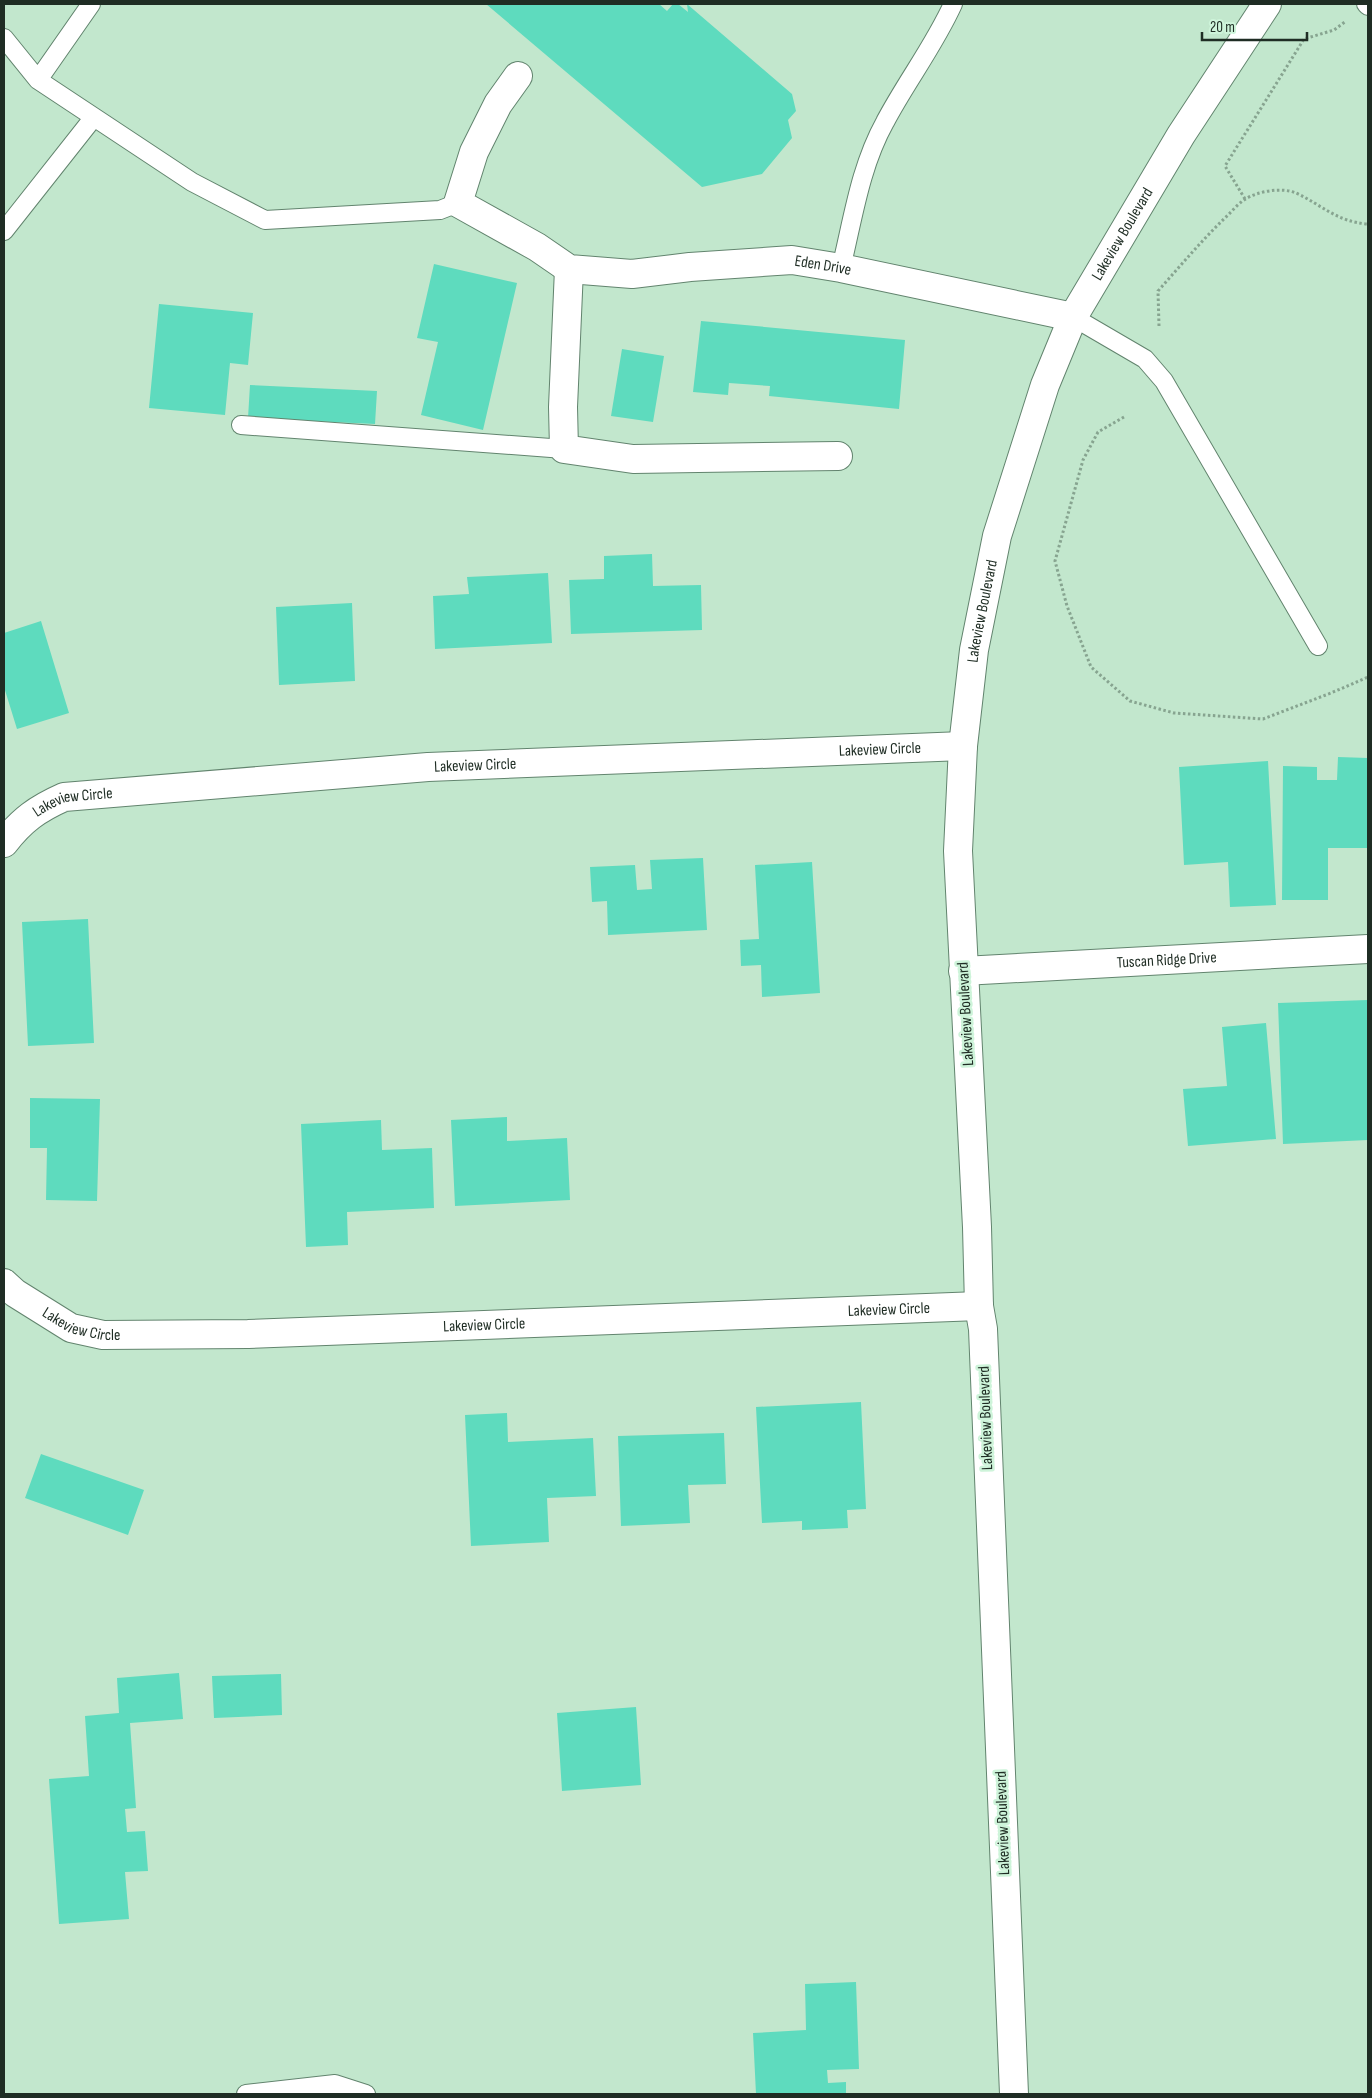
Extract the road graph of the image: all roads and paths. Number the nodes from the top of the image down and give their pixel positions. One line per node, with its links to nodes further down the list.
1 (91, 4): 7 (lane)
2 (953, 4): 13 (lane)
3 (1267, 4): 15 (street, Lakeview Boulevard)
4 (1349, 18): 9 (path)
5 (4, 38): 7 (lane)
6 (518, 76): 10 (street)
7 (38, 80): 8 (lane)
8 (94, 117): 10 (lane); 12 (lane)
9 (1245, 199): 11 (path); 16 (path)
10 (458, 203): 14 (street)
11 (1368, 224)
12 (4, 231)
13 (841, 268): 14 (street, Eden Drive); 15 (street, Eden Drive)
14 (569, 269): 19 (street)
15 (1073, 318): 21 (lane); 23 (street, Lakeview Boulevard)
16 (1159, 326)
17 (1124, 417): 22 (path)
18 (241, 425): 19 (lane)
19 (564, 449): 20 (street)
20 (838, 456)
21 (1318, 646)
22 (1368, 676)
23 (963, 746): 24 (street, Lakeview Circle); 26 (street, Lakeview Boulevard)
24 (4, 843)
25 (1368, 949): 26 (street, Tuscan Ridge Drive)
26 (964, 971): 28 (street, Lakeview Boulevard)
27 (4, 1283): 28 (street, Lakeview Circle)
28 (979, 1306): 31 (street, Lakeview Boulevard)
29 (246, 2094): 30 (lane)
30 (366, 2094)
31 (1014, 2094)

